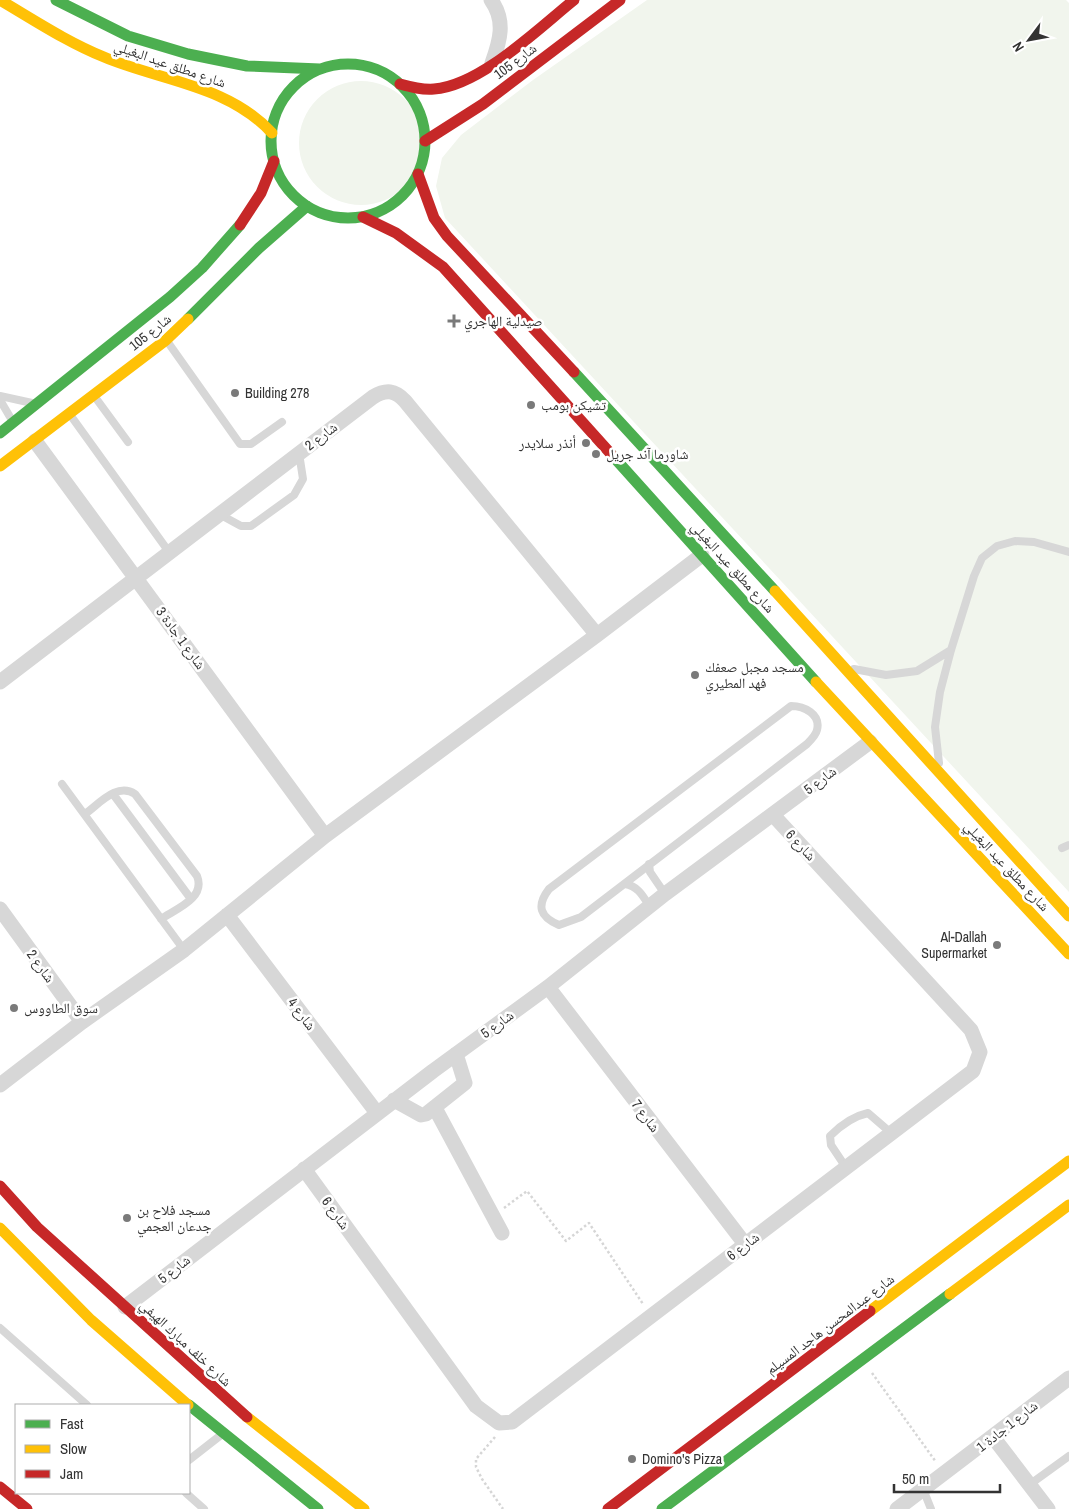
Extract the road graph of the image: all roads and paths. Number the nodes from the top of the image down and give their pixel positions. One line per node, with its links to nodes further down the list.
1 (0, 0): 9 (main road, شارع مطلق عيد البغيلي)
2 (56, 0): 7 (main road, شارع مطلق عيد البغيلي)
3 (491, 0): 6 (street)
4 (574, 0): 6 (main road, شارع 105)
5 (620, 0): 10 (main road, شارع 105)
6 (492, 63): 8 (main road, شارع 105)
7 (320, 69): 8 (main road); 9 (main road)
8 (400, 84): 10 (main road)
9 (272, 133): 11 (main road)
10 (425, 141): 12 (main road)
11 (274, 161): 13 (main road); 19 (main road, شارع 105)
12 (418, 174): 14 (main road); 35 (main road, شارع مطلق عيد البغيلي)
13 (307, 206): 14 (main road); 15 (main road, شارع 105)
14 (363, 217): 31 (main road, شارع مطلق عيد البغيلي)
15 (166, 340): 16 (main road, شارع 105); 21 (lane)
16 (94, 395): 20 (main road, شارع 105); 25 (lane)
17 (0, 396): 19 (lane)
18 (0, 400): 22 (lane)
19 (36, 404): 22 (main road, شارع 105)
20 (70, 414): 24 (main road, شارع 105); 29 (lane)
21 (282, 422)
22 (14, 423): 23 (main road, شارع 105)
23 (0, 433)
24 (36, 440): 27 (main road, شارع 105); 32 (street, شارع 1 جادة 3)
25 (128, 442)
26 (299, 453): 28 (street, شارع 2); 28 (lane); 33 (street, شارع 2)
27 (0, 466)
28 (219, 514): 29 (street, شارع 2)
29 (169, 552): 32 (street, شارع 2)
30 (1069, 552): 34 (lane)
31 (702, 555): 33 (street); 37 (main road, شارع مطلق عيد البغيلي)
32 (136, 576): 36 (street, شارع 2); 43 (street, شارع 1 جادة 3)
33 (597, 636): 43 (street)
34 (951, 650): 35 (lane); 38 (lane)
35 (846, 667): 38 (main road, شارع مطلق عيد البغيلي)
36 (0, 682)
37 (870, 742): 42 (street, شارع 5); 54 (main road, شارع مطلق عيد البغيلي)
38 (940, 773): 51 (main road, شارع مطلق عيد البغيلي)
39 (62, 784): 41 (lane)
40 (113, 794): 41 (lane); 47 (lane); 47 (lane)
41 (85, 814): 52 (lane)
42 (774, 816): 46 (street, شارع 5); 62 (street, شارع 6)
43 (324, 836): 50 (street)
44 (649, 864): 45 (lane); 45 (lane); 46 (lane)
45 (625, 884): 48 (lane)
46 (666, 894): 48 (street, شارع 5)
47 (190, 899): 52 (lane)
48 (650, 907): 55 (street, شارع 5)
49 (0, 909): 56 (street, شارع 2)
50 (228, 915): 53 (street); 61 (street, شارع 4)
51 (1069, 916)
52 (161, 919): 53 (lane)
53 (184, 950): 56 (street)
54 (1069, 954)
55 (548, 987): 57 (street, شارع 5); 72 (street, شارع 7)
56 (82, 1022): 58 (street)
57 (456, 1054): 59 (street, شارع 5); 60 (street)
58 (0, 1085)
59 (394, 1100): 60 (street); 61 (street, شارع 5)
60 (435, 1108): 69 (street)
61 (377, 1113): 66 (street, شارع 5)
62 (890, 1132): 64 (street, شارع 6); 64 (lane)
63 (1069, 1161): 65 (main road, شارع عبدالمحسن هاجد المسيلم)
64 (845, 1166): 72 (street, شارع 6)
65 (1064, 1167): 99 (main road, شارع عبدالمحسن هاجد المسيلم)
66 (304, 1169): 73 (street, شارع 5); 81 (street, شارع 6)
67 (0, 1186): 73 (main road, شارع خلف مبارك الهيفي)
68 (1069, 1205): 76 (main road)
69 (493, 1216): 71 (street); 74 (path)
70 (0, 1228): 79 (main road)
71 (502, 1233)
72 (745, 1244): 74 (street, شارع 6)
73 (125, 1307): 84 (main road, شارع خلف مبارك الهيفي)
74 (650, 1315): 81 (street, شارع 6)
75 (0, 1328): 78 (lane)
76 (862, 1360): 87 (path); 100 (main road)
77 (1067, 1382): 83 (street, شارع 1 جادة 1)
78 (86, 1404)
79 (188, 1404)
80 (190, 1406): 82 (main road)
81 (498, 1423): 98 (path)
82 (223, 1434): 86 (lane); 88 (main road)
83 (993, 1437): 87 (street, شارع 1 جادة 1); 90 (street)
84 (292, 1451): 88 (main road); 89 (main road, شارع خلف مبارك الهيفي)
85 (1069, 1456): 90 (lane)
86 (190, 1459)
87 (944, 1473): 92 (street, شارع 1 جادة 1)
88 (276, 1476): 94 (main road)
89 (325, 1477): 94 (main road); 97 (main road, شارع خلف مبارك الهيفي)
90 (1029, 1484): 103 (street)
91 (0, 1487): 95 (main road)
92 (923, 1489): 101 (street, شارع 1 جادة 1); 102 (lane)
93 (187, 1494): 96 (lane)
94 (314, 1506)
95 (27, 1509)
96 (204, 1509)
97 (364, 1509)
98 (502, 1509)
99 (608, 1509)
100 (662, 1509)
101 (897, 1509)
102 (931, 1509)
103 (1048, 1509)

